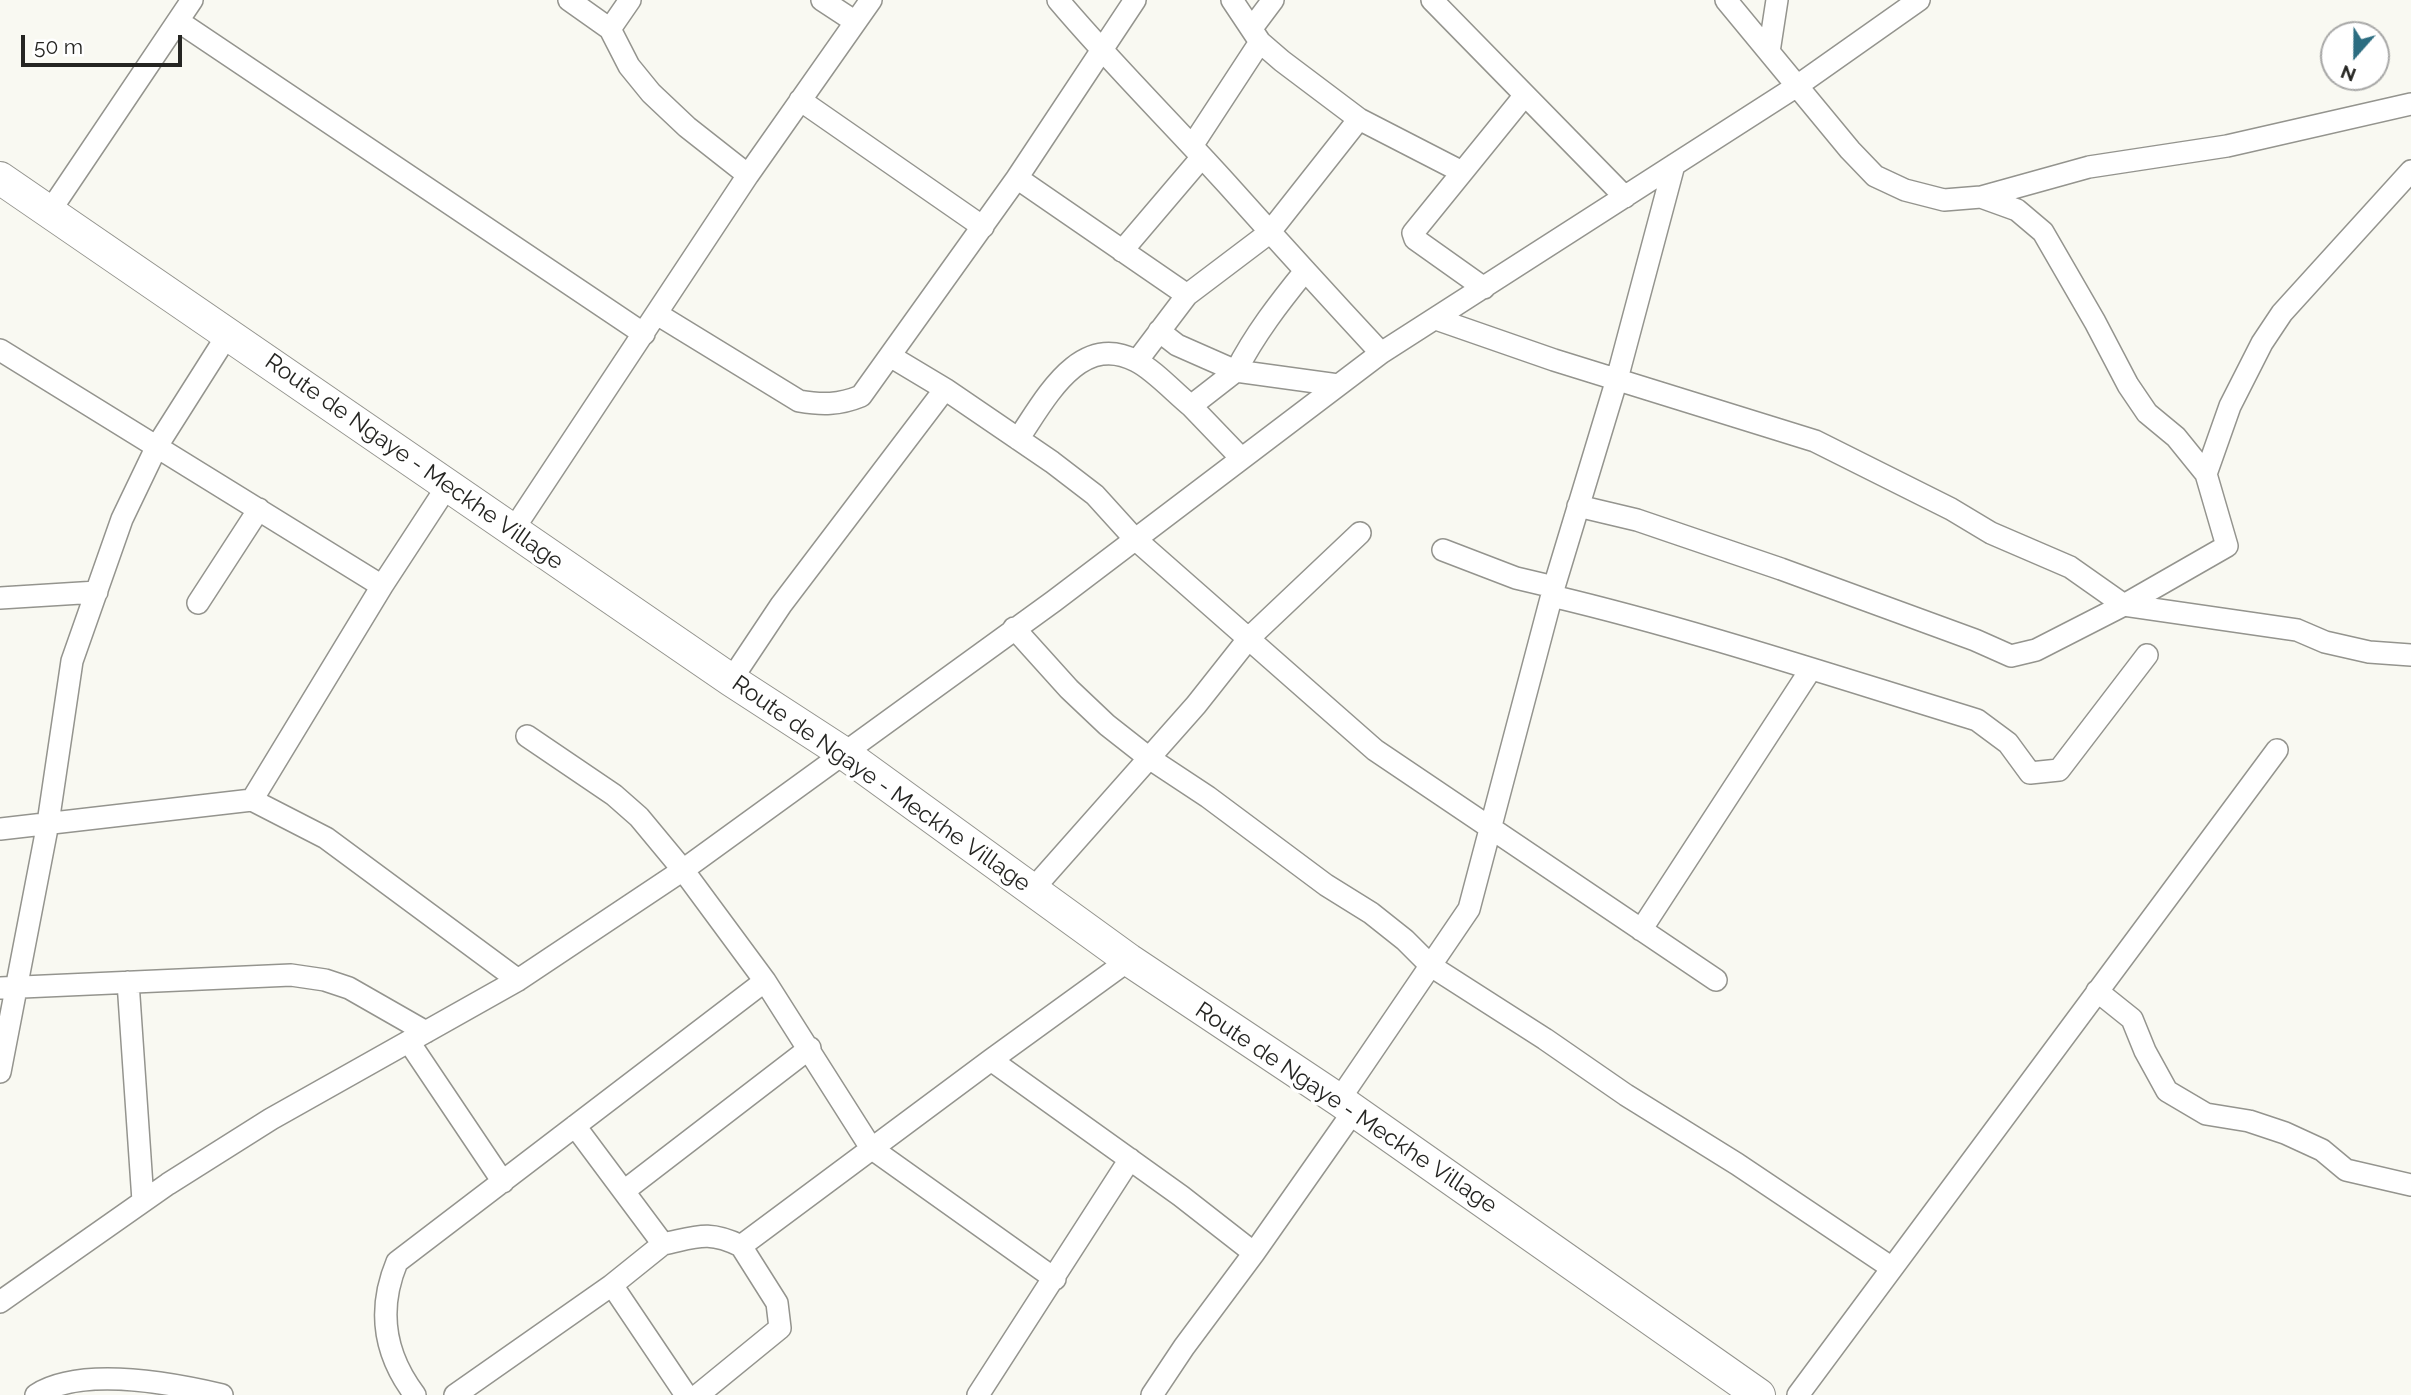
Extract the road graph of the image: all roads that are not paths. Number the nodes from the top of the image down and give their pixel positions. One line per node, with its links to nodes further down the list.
1 (192, 0): 14 (street)
2 (569, 0): 16 (street)
3 (630, 0): 16 (street)
4 (822, 0): 15 (street)
5 (871, 0): 15 (street)
6 (1058, 0): 18 (street)
7 (1135, 0): 18 (street)
8 (1232, 0): 17 (street)
9 (1273, 0): 17 (street)
10 (1432, 0): 21 (street)
11 (1726, 0): 19 (street)
12 (1777, 0): 19 (street)
13 (1919, 0): 20 (street)
14 (178, 21): 34 (street); 45 (street)
15 (854, 21): 22 (street)
16 (610, 29): 29 (street)
17 (1256, 35): 24 (street); 25 (street)
18 (1101, 51): 25 (street); 31 (street)
19 (1769, 51): 20 (street)
20 (1797, 86): 26 (street); 33 (street)
21 (1525, 95): 28 (street); 32 (street)
22 (800, 100): 29 (street); 35 (street)
23 (2411, 104): 33 (street)
24 (1359, 119): 28 (street); 36 (street)
25 (1197, 152): 36 (street); 37 (street)
26 (1674, 165): 32 (street); 51 (street)
27 (2411, 171): 58 (street)
28 (1462, 172): 39 (street)
29 (748, 176): 41 (street)
30 (0, 178): 34 (main road, Route de Ngaye - Meckhe Village)
31 (1017, 178): 35 (street); 37 (street)
32 (1625, 197): 39 (street)
33 (1981, 197): 58 (street)
34 (50, 211): 44 (main road, Route de Ngaye - Meckhe Village)
35 (983, 226): 48 (street)
36 (1269, 233): 38 (street); 40 (street)
37 (1122, 251): 40 (street)
38 (1306, 271): 47 (street); 50 (street)
39 (1484, 288): 42 (street)
40 (1187, 295): 43 (street)
41 (657, 314): 45 (street); 48 (street)
42 (1436, 319): 47 (street); 51 (street)
43 (1159, 331): 49 (street); 50 (street)
44 (228, 334): 56 (street); 59 (main road, Route de Ngaye - Meckhe Village)
45 (644, 334): 62 (street)
46 (0, 350): 56 (street)
47 (1381, 353): 52 (street)
48 (890, 356): 53 (street)
49 (1138, 361): 54 (street); 55 (street)
50 (1236, 371): 52 (street); 54 (street)
51 (1617, 379): 60 (street); 71 (street)
52 (1338, 386): 57 (street)
53 (944, 389): 55 (street); 77 (street)
54 (1191, 407): 57 (street)
55 (1018, 439): 64 (street)
56 (157, 446): 61 (street); 68 (street)
57 (1241, 458): 64 (street)
58 (2206, 474): 71 (street)
59 (447, 485): 62 (main road, Route de Ngaye - Meckhe Village); 66 (street)
60 (1578, 506): 67 (street); 71 (street)
61 (259, 509): 66 (street); 70 (street)
62 (513, 530): 77 (main road, Route de Ngaye - Meckhe Village)
63 (1360, 533): 73 (street)
64 (1135, 538): 72 (street); 73 (street)
65 (1443, 550): 67 (street)
66 (382, 586): 82 (street)
67 (1553, 591): 76 (street); 85 (street)
68 (97, 592): 69 (street); 83 (street)
69 (0, 598)
70 (198, 604)
71 (2124, 605): 75 (street)
72 (1014, 628): 80 (street); 81 (street)
73 (1249, 638): 81 (street); 85 (street)
74 (2147, 655): 76 (street)
75 (2411, 655)
76 (1811, 669): 88 (street)
77 (731, 680): 80 (main road, Route de Ngaye - Meckhe Village)
78 (527, 736): 86 (street)
79 (2277, 750): 96 (street)
80 (845, 754): 86 (street); 87 (main road, Route de Ngaye - Meckhe Village)
81 (1149, 758): 87 (street); 90 (street)
82 (252, 800): 83 (street); 91 (street)
83 (48, 823): 84 (street); 95 (street)
84 (0, 829)
85 (1490, 829): 88 (street); 90 (street)
86 (683, 870): 91 (street); 93 (street)
87 (1033, 889): 89 (main road, Route de Ngaye - Meckhe Village)
88 (1642, 930): 92 (street)
89 (1129, 960): 99 (street); 101 (main road, Route de Ngaye - Meckhe Village)
90 (1431, 966): 101 (street); 112 (street)
91 (517, 980): 97 (street)
92 (1716, 980)
93 (765, 981): 98 (street); 102 (street)
94 (128, 982): 95 (street); 97 (street); 108 (street)
95 (8, 987): 100 (street)
96 (2097, 991): 106 (street); 112 (street)
97 (417, 1037): 105 (street); 108 (street)
98 (810, 1048): 103 (street); 107 (street)
99 (991, 1060): 103 (street); 104 (street)
100 (0, 1072)
101 (1346, 1106): 111 (street); 125 (main road, Route de Ngaye - Meckhe Village)
102 (575, 1126): 105 (street); 107 (street)
103 (872, 1148): 110 (street); 113 (street)
104 (1130, 1159): 111 (street); 113 (street)
105 (503, 1182): 119 (street)
106 (2411, 1185)
107 (624, 1191): 109 (street)
108 (143, 1201): 115 (street)
109 (663, 1244): 110 (street); 114 (street)
110 (741, 1246): 122 (street)
111 (1254, 1253): 124 (street)
112 (1892, 1268): 126 (street)
113 (1055, 1279): 123 (street)
114 (612, 1285): 120 (street); 121 (street)
115 (0, 1302)
116 (119, 1387): 117 (street); 118 (street)
117 (36, 1395)
118 (222, 1395)
119 (415, 1395)
120 (455, 1395)
121 (686, 1395)
122 (698, 1395)
123 (978, 1395)
124 (1152, 1395)
125 (1759, 1395)
126 (1798, 1395)

